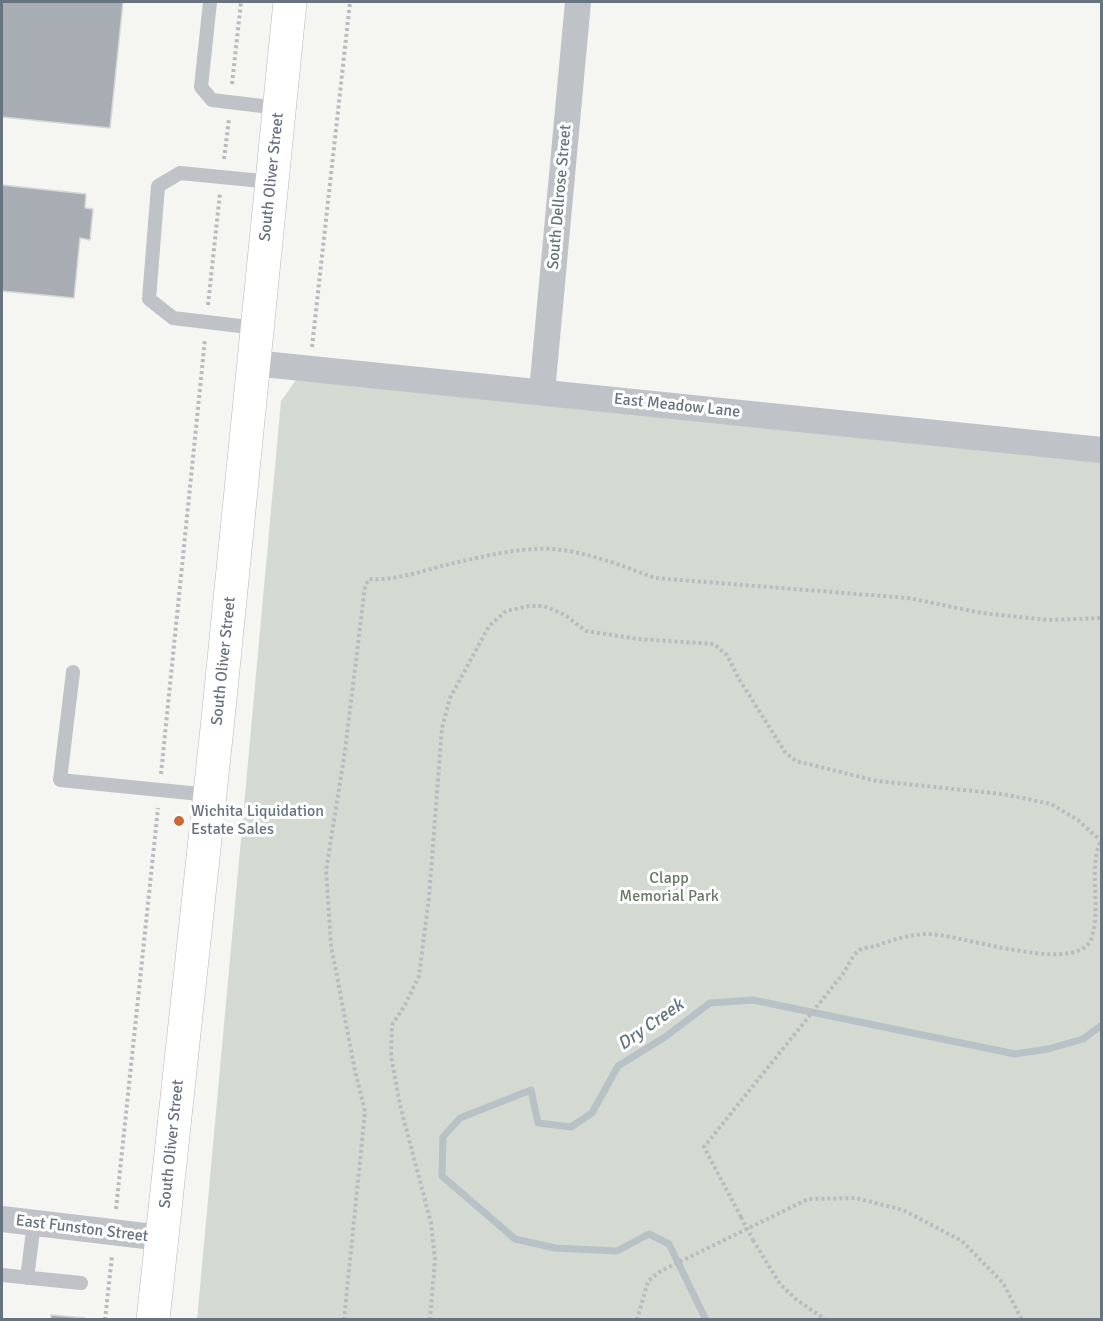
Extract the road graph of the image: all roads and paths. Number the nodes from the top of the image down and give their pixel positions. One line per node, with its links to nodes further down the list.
1 (210, 2): 6 (lane)
2 (241, 2): 6 (path)
3 (290, 2): 7 (main road, South Oliver Street)
4 (350, 2): 12 (path)
5 (578, 2): 14 (street, South Dellrose Street)
6 (230, 102): 7 (lane); 8 (path)
7 (279, 108): 9 (main road, South Oliver Street)
8 (222, 177): 9 (lane); 10 (path); 10 (lane)
9 (272, 182): 11 (main road, South Oliver Street)
10 (207, 322): 11 (lane); 18 (path)
11 (257, 328): 13 (main road, South Oliver Street)
12 (312, 351)
13 (253, 363): 14 (street, East Meadow Lane); 19 (main road, South Oliver Street)
14 (542, 392): 15 (street, East Meadow Lane)
15 (1101, 450)
16 (1101, 618): 30 (path)
17 (73, 672): 18 (lane)
18 (159, 790): 19 (lane); 23 (path)
19 (210, 795): 24 (main road, South Oliver Street)
20 (1100, 840): 31 (path); 33 (path, bridge)
21 (2, 1220): 22 (street, East Funston Street)
22 (34, 1223): 23 (street, East Funston Street); 26 (lane)
23 (114, 1233): 24 (street, East Funston Street); 28 (path)
24 (162, 1238): 29 (main road, South Oliver Street)
25 (2, 1275): 26 (lane)
26 (27, 1278): 27 (lane)
27 (81, 1283)
28 (105, 1320)
29 (153, 1320)
30 (344, 1320)
31 (430, 1320)
32 (637, 1320): 34 (path)
33 (826, 1320)
34 (1023, 1320)

